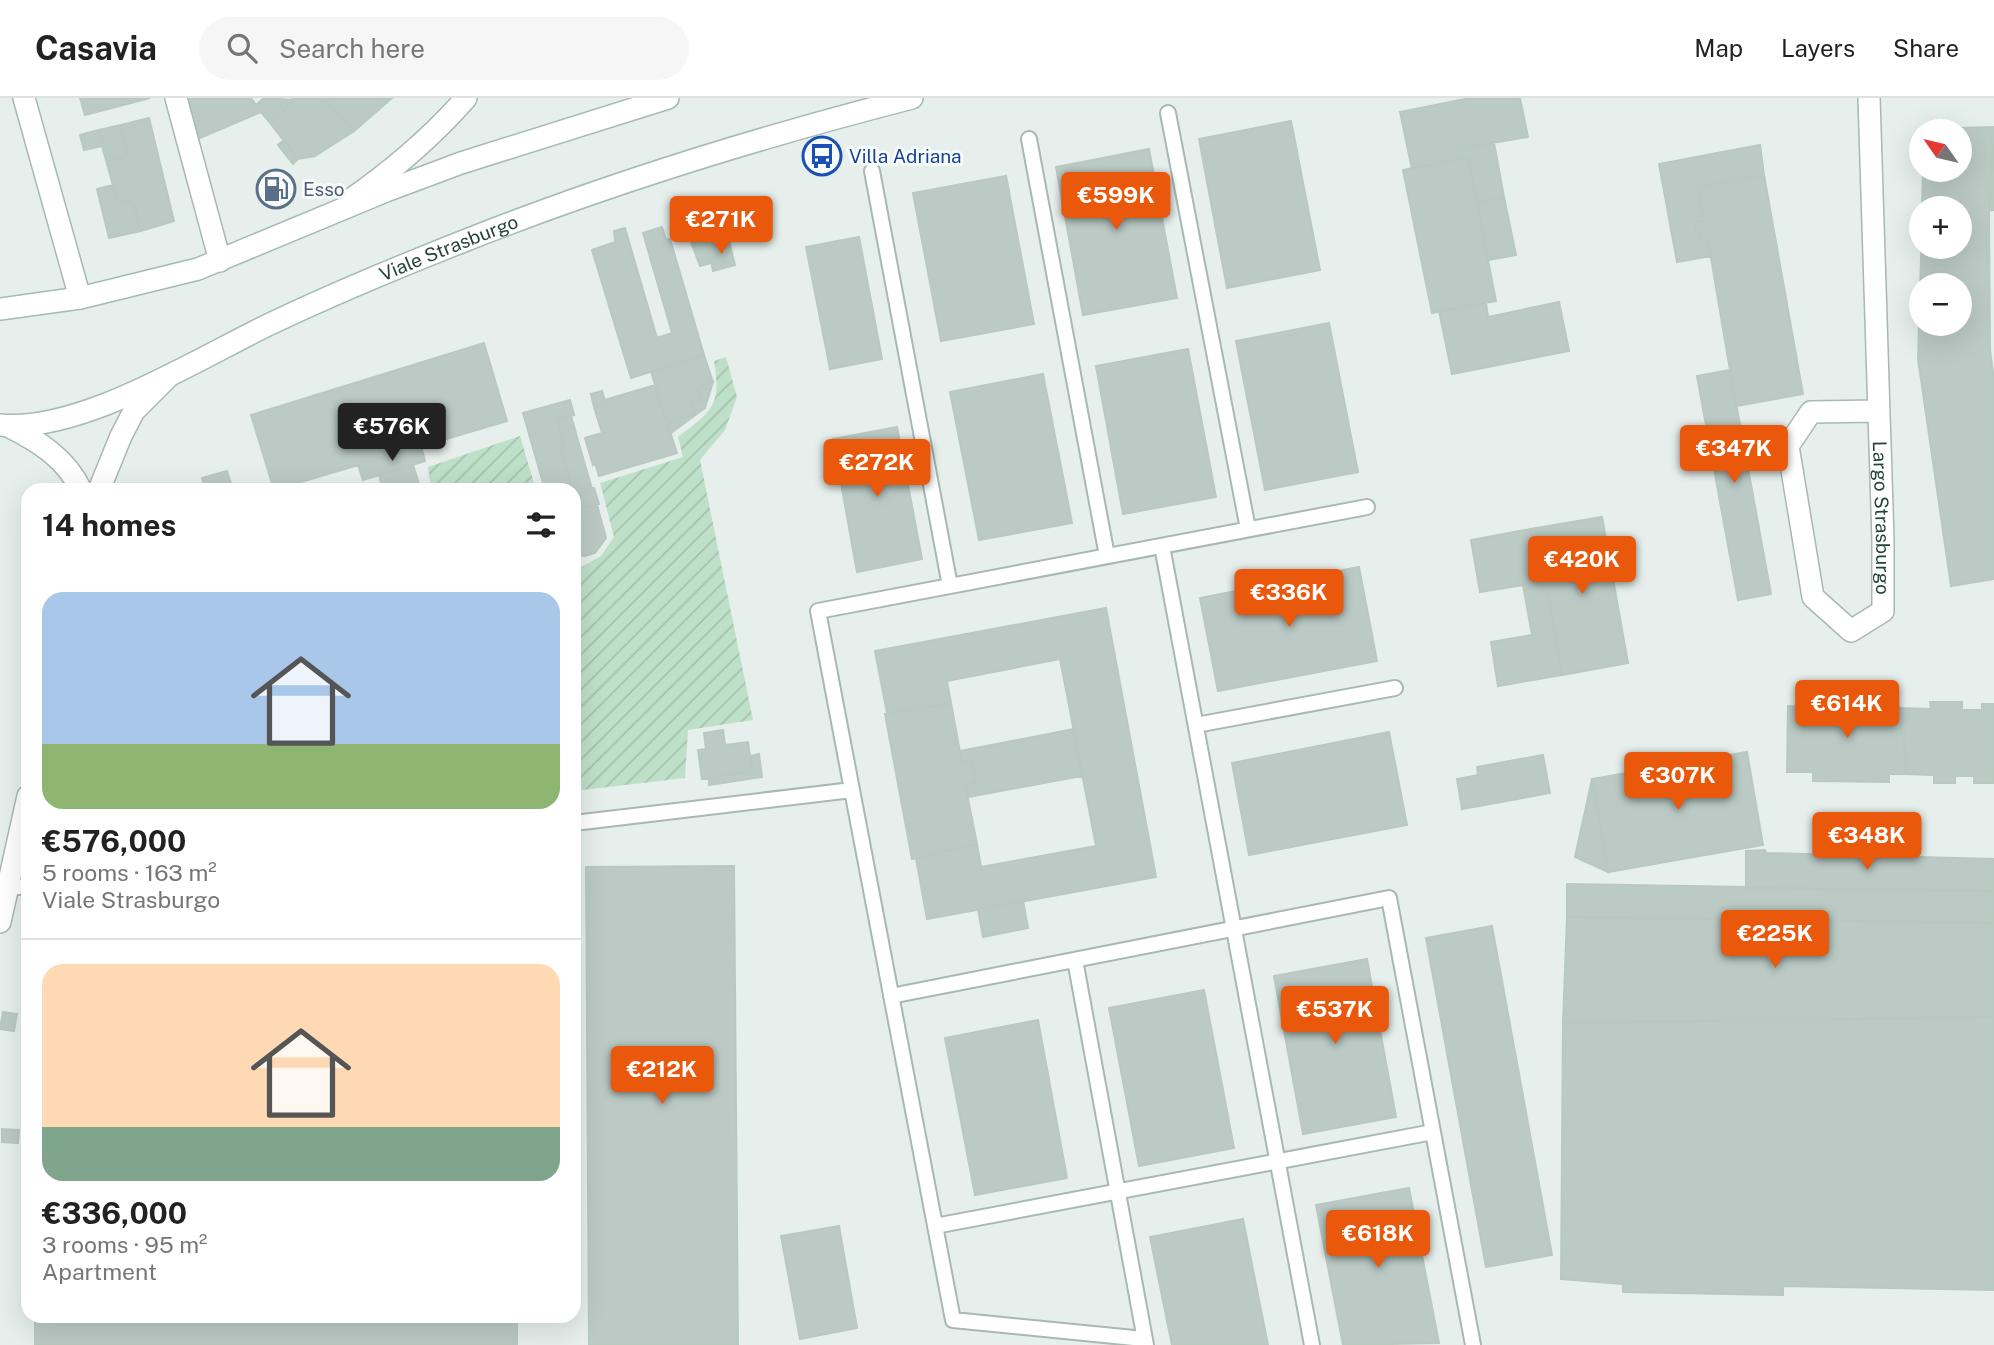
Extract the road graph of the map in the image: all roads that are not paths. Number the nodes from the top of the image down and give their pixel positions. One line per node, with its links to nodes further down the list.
1 (24, 98): 12 (street)
2 (176, 98): 11 (street)
3 (466, 98): 10 (street)
4 (668, 98): 10 (street)
5 (912, 98): 14 (street, Viale Strasburgo)
6 (1869, 98): 15 (street, Largo Strasburgo)
7 (1168, 113): 20 (lane)
8 (1029, 139): 22 (lane)
9 (872, 171): 23 (lane)
10 (332, 213): 11 (street)
11 (220, 261): 12 (street)
12 (80, 298): 13 (street)
13 (0, 309)
14 (172, 373): 16 (street, Viale Strasburgo); 18 (street)
15 (1878, 411): 15 (street, Largo Strasburgo)
16 (4, 425): 17 (street)
17 (76, 483)
18 (102, 483)
19 (1367, 507): 20 (lane)
20 (1248, 530): 21 (lane)
21 (1162, 545): 22 (lane); 25 (lane)
22 (1107, 556): 23 (lane)
23 (950, 586): 26 (lane)
24 (1395, 688): 25 (lane)
25 (1196, 725): 31 (lane)
26 (852, 790): 27 (lane); 33 (lane)
27 (581, 822)
28 (21, 860): 29 (street)
29 (18, 887): 30 (street)
30 (0, 922)
31 (1234, 928): 32 (lane); 34 (lane); 35 (lane)
32 (1074, 960): 33 (lane); 36 (lane)
33 (891, 996): 37 (lane)
34 (1433, 1132): 35 (lane); 40 (lane)
35 (1278, 1161): 36 (lane); 39 (lane)
36 (1117, 1191): 37 (lane); 38 (lane)
37 (935, 1226): 38 (lane)
38 (1145, 1342)
39 (1312, 1345)
40 (1473, 1345)

